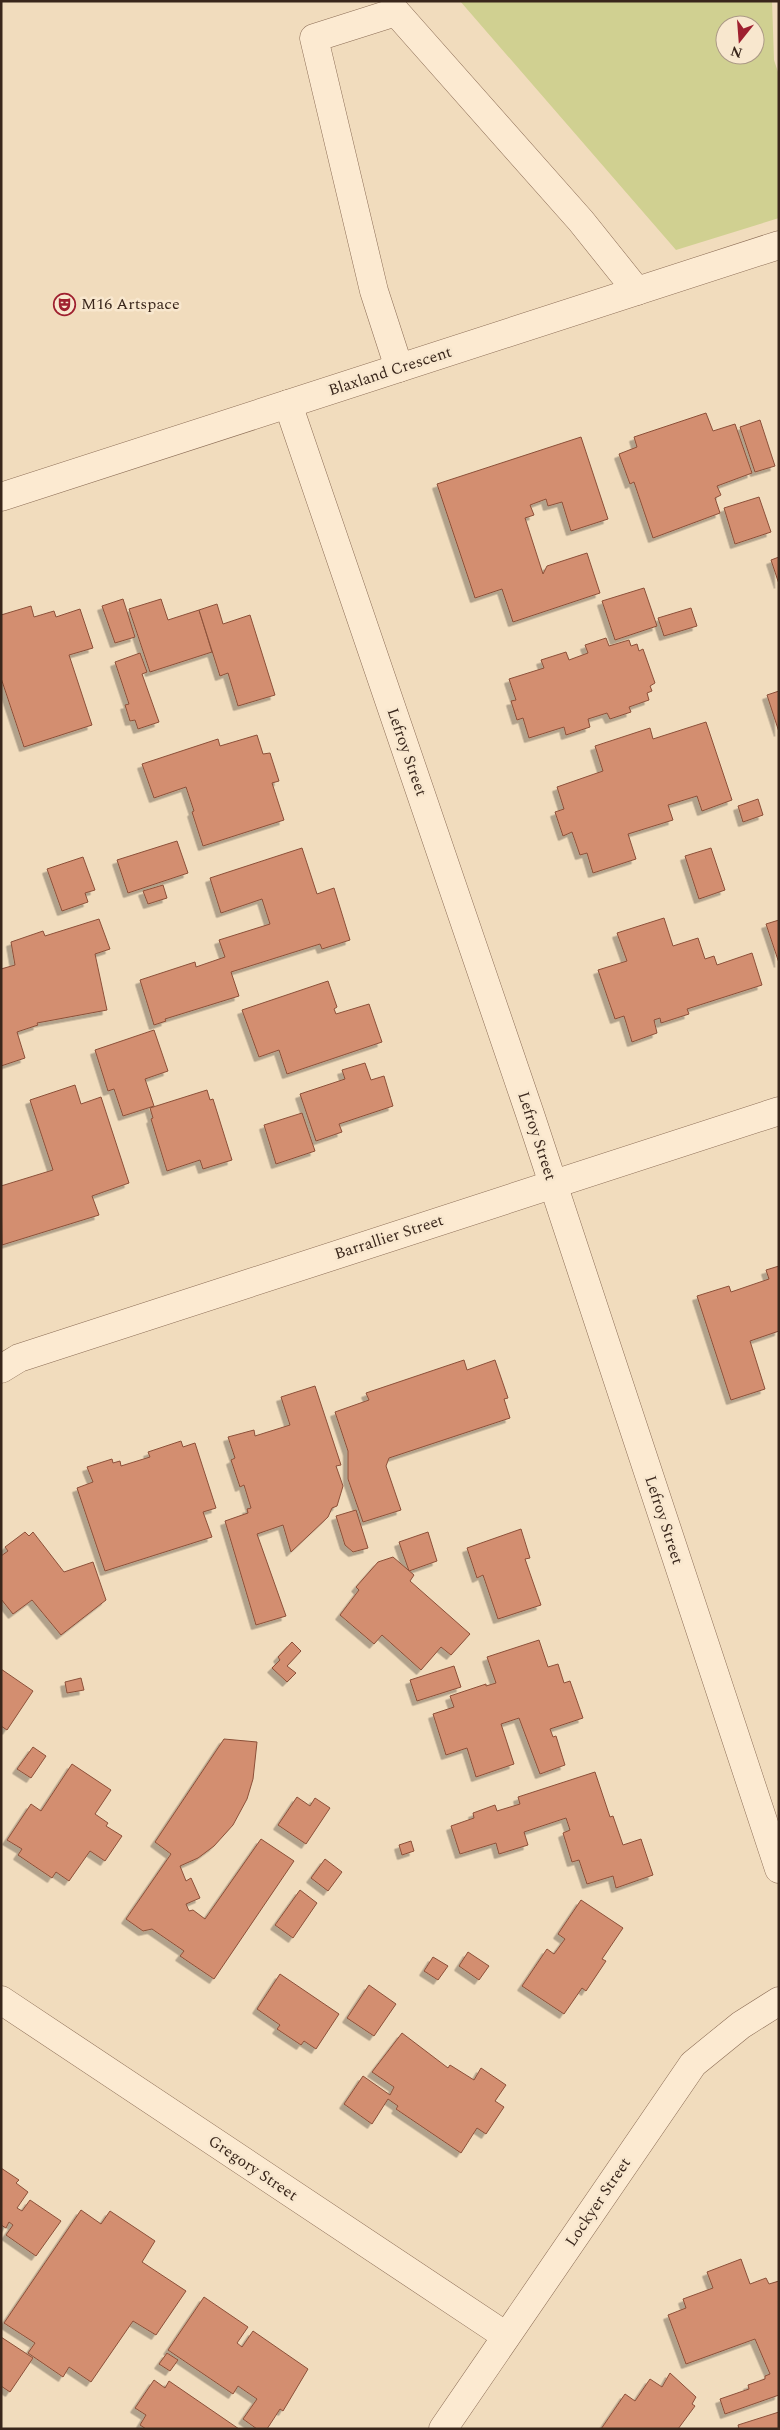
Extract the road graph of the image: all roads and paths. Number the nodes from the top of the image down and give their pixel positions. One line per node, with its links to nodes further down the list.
1 (779, 244): 2 (street, Blaxland Crescent)
2 (637, 291): 3 (street, Blaxland Crescent); 3 (street)
3 (400, 368): 4 (street, Blaxland Crescent)
4 (288, 404): 5 (street, Blaxland Crescent); 7 (street, Lefroy Street)
5 (1, 498)
6 (779, 1110): 7 (street, Barrallier Street)
7 (553, 1184): 8 (street, Barrallier Street); 9 (street, Lefroy Street)
8 (1, 1369)
9 (779, 1869)
10 (1, 2000): 12 (street, Gregory Street)
11 (779, 2001): 12 (street, Lockyer Street)
12 (506, 2336): 13 (street, Lockyer Street)
13 (442, 2429)

